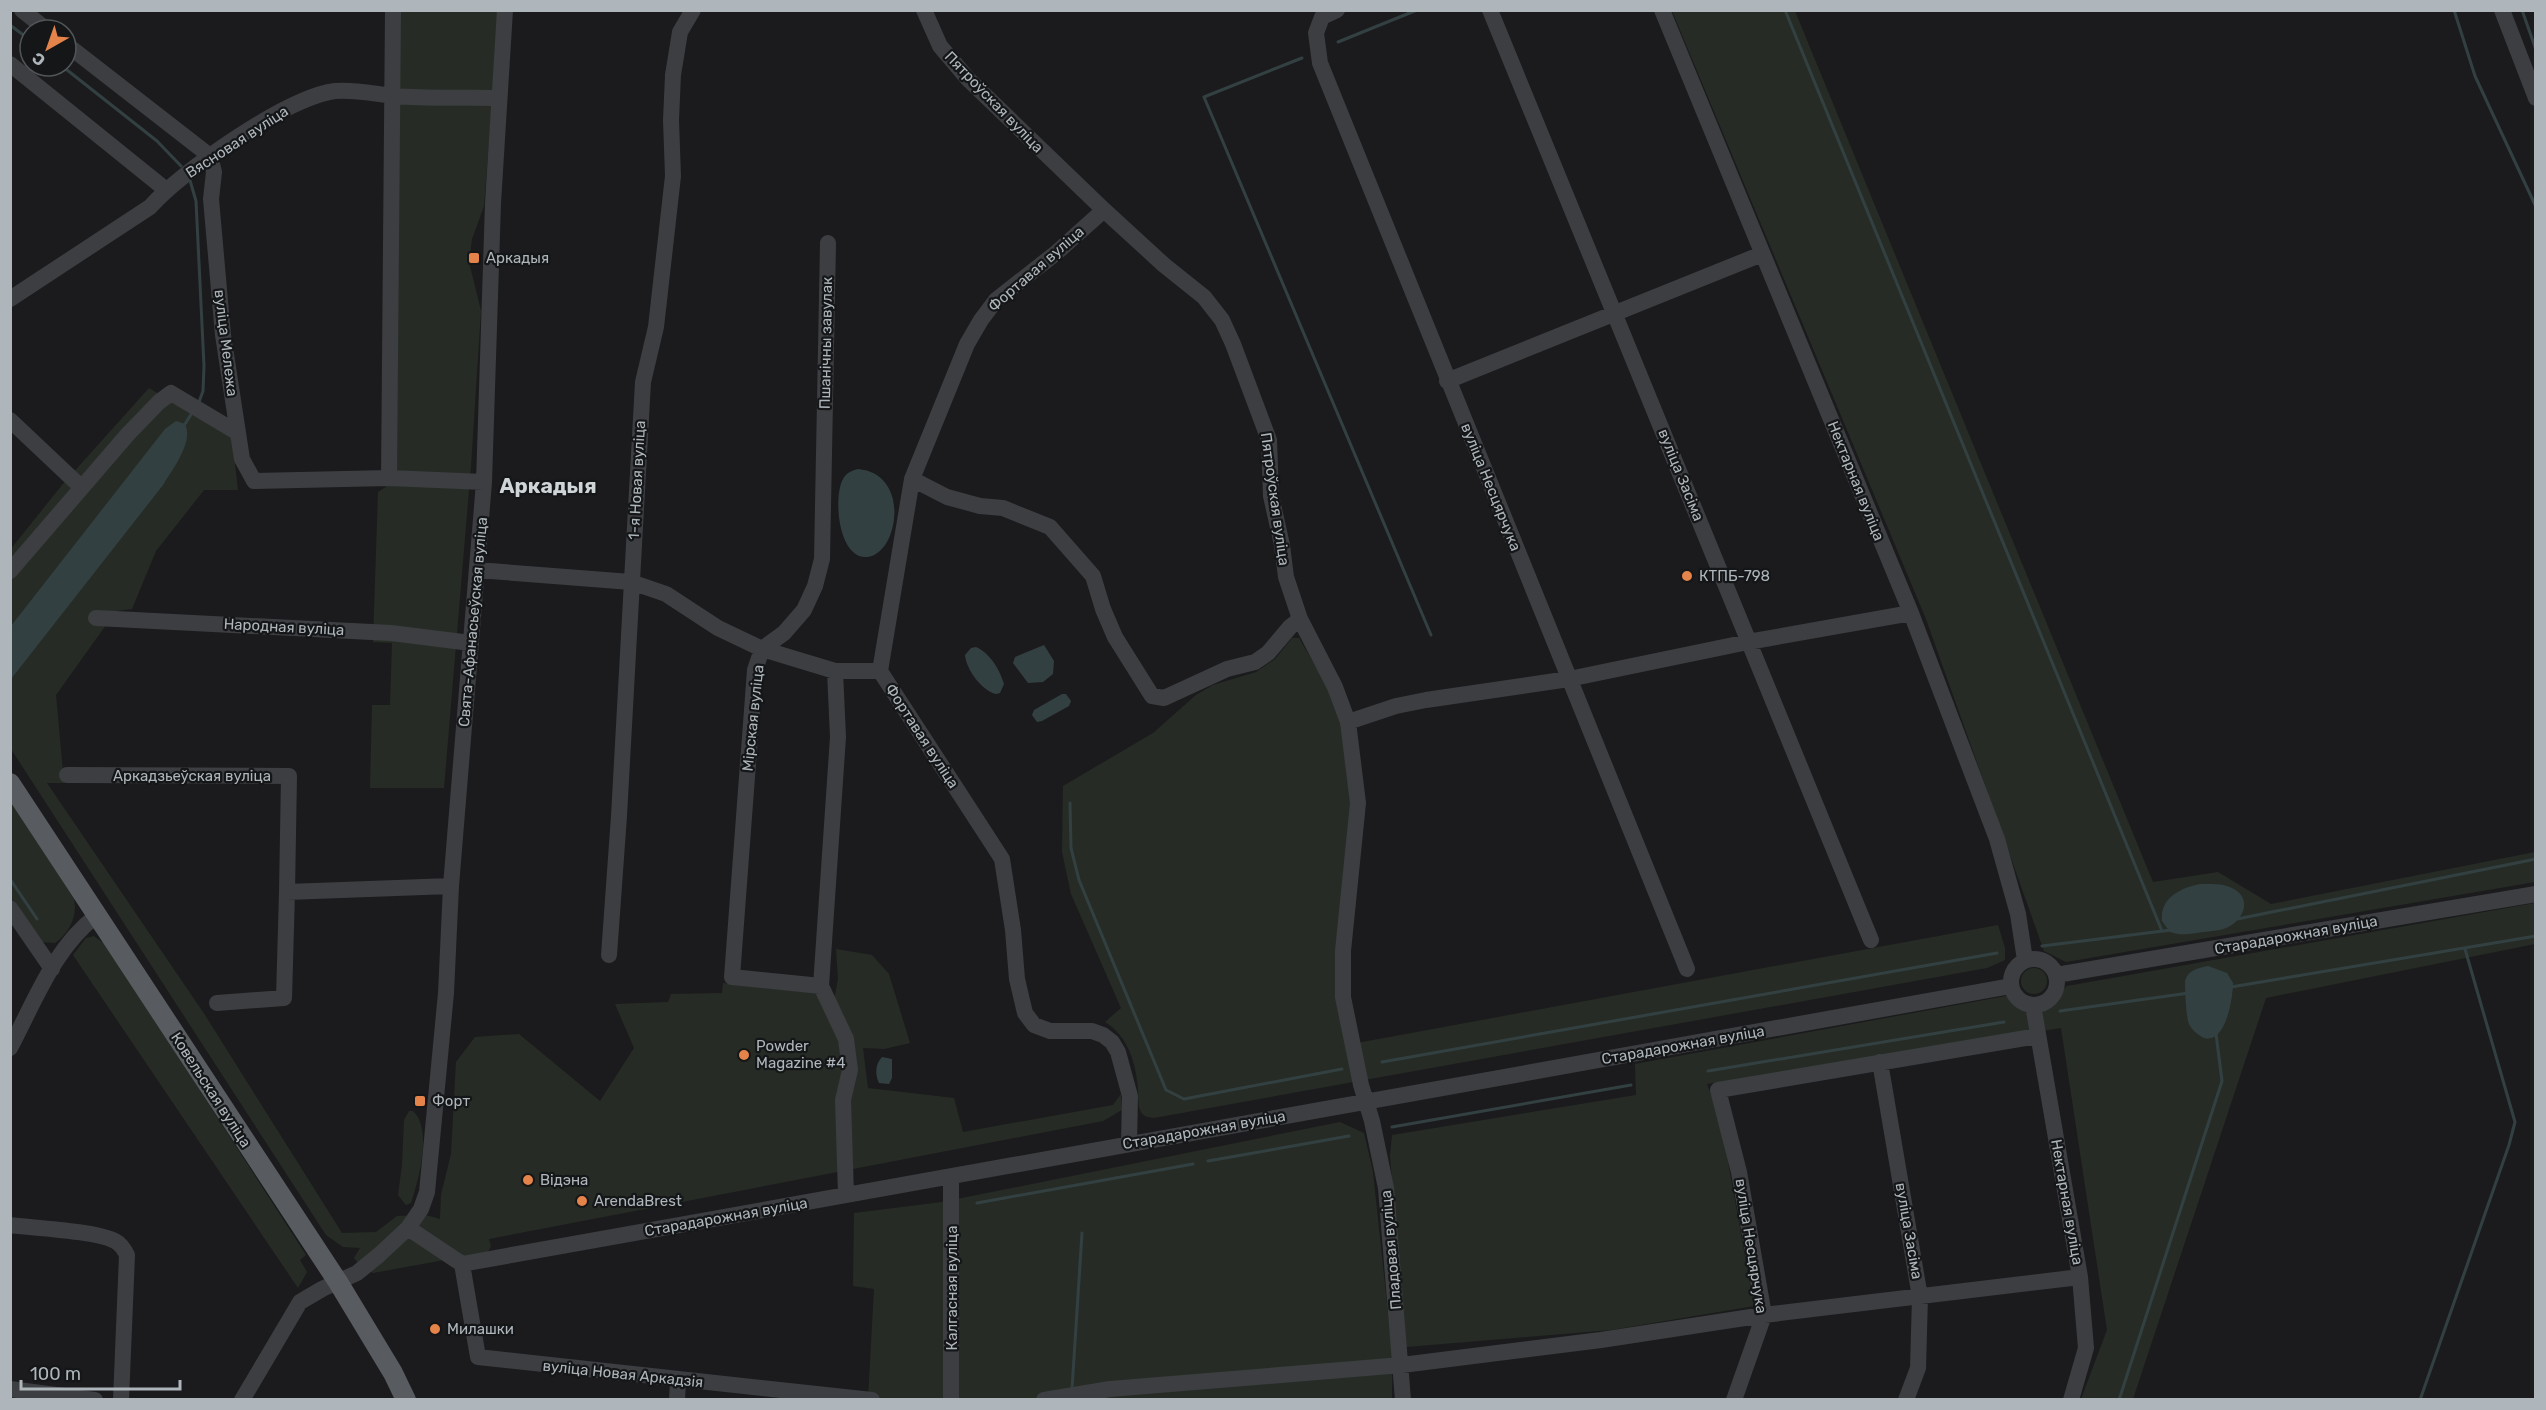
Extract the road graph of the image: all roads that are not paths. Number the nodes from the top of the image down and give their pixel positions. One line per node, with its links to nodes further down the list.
1 (393, 10): 11 (street)
2 (505, 10): 12 (street, Свята-Афанасьеўская вуліца)
3 (693, 10): 31 (street, 1-я Новая вуліца)
4 (924, 10): 16 (street, Пятроўская вуліца)
5 (1336, 10): 21 (street, вуліца Несцярчука)
6 (1490, 10): 20 (street, вуліца Засіма)
7 (1662, 10): 18 (street, Нектарная вуліца)
8 (2502, 10): 13 (street)
9 (78, 53): 14 (street)
10 (10, 64): 15 (street)
11 (393, 96): 12 (street, Вясновая вуліца); 14 (street, Вясновая вуліца); 25 (street)
12 (499, 98): 27 (street, Свята-Афанасьеўская вуліца)
13 (2535, 98)
14 (210, 156): 15 (street, Вясновая вуліца); 23 (street, вуліца Мележа)
15 (165, 189): 19 (street, Вясновая вуліца)
16 (1104, 210): 26 (street, Фортавая вуліца); 34 (street, Пятроўская вуліца)
17 (828, 243): 24 (street, Пшанічны завулак)
18 (1762, 254): 20 (street); 32 (street, Нектарная вуліца)
19 (10, 299)
20 (1616, 312): 21 (street); 35 (street, вуліца Засіма)
21 (1447, 381): 40 (street, вуліца Несцярчука)
22 (10, 420): 28 (street)
23 (238, 433): 25 (street, вуліца Мележа); 28 (street)
24 (824, 444): 37 (street, Мірская вуліца)
25 (389, 478): 27 (street, вуліца Мележа)
26 (912, 479): 34 (street); 39 (street, Фортавая вуліца)
27 (484, 482): 29 (street, Свята-Афанасьеўская вуліца)
28 (81, 487): 30 (street)
29 (477, 570): 31 (street); 36 (street, Свята-Афанасьеўская вуліца)
30 (10, 571)
31 (631, 582): 37 (street); 50 (street, 1-я Новая вуліца)
32 (1911, 613): 35 (street); 51 (street, Нектарная вуліца)
33 (96, 618): 36 (street, Народная вуліца)
34 (1300, 619): 41 (street, Пятроўская вуліца)
35 (1748, 642): 40 (street); 49 (street, вуліца Засіма)
36 (471, 643): 44 (street, Свята-Афанасьеўская вуліца)
37 (762, 649): 38 (street); 55 (street, Мірская вуліца)
38 (835, 671): 39 (street); 55 (street)
39 (880, 671): 63 (street, Фортавая вуліца)
40 (1569, 679): 41 (street); 53 (street, вуліца Несцярчука)
41 (1348, 722): 62 (street, Пятроўская вуліца)
42 (67, 775): 45 (street, Аркадзьеўская вуліца)
43 (10, 783): 48 (main road, Ковельская вуліца)
44 (451, 886): 45 (street); 67 (street, Свята-Афанасьеўская вуліца)
45 (287, 892): 57 (street)
46 (2535, 894): 54 (street, Старадарожная вуліца)
47 (10, 908): 52 (street)
48 (96, 916): 52 (street); 70 (main road, Ковельская вуліца)
49 (1871, 940)
50 (609, 956)
51 (2025, 960): 54 (street); 56 (street)
52 (52, 969): 60 (street)
53 (1687, 969)
54 (2056, 975): 58 (street)
55 (821, 986): 65 (street)
56 (2011, 986): 58 (street); 62 (street, Старадарожная вуліца)
57 (217, 1003)
58 (2033, 1005): 59 (street, Нектарная вуліца)
59 (2038, 1036): 61 (street); 69 (street, Нектарная вуліца)
60 (10, 1048)
61 (1880, 1062): 71 (street, вуліца Засіма); 72 (street, вуліца Несцярчука)
62 (1367, 1102): 63 (street, Старадарожная вуліца); 73 (street, Пладовая вуліца)
63 (1129, 1143): 64 (street, Старадарожная вуліца)
64 (951, 1177): 65 (street, Старадарожная вуліца); 82 (street, Калгасная вуліца)
65 (846, 1195): 68 (street, Старадарожная вуліца)
66 (10, 1225): 78 (street)
67 (408, 1228): 68 (street); 70 (street, Свята-Афанасьеўская вуліца)
68 (462, 1264): 74 (street, вуліца Новая Аркадзія)
69 (2080, 1277): 71 (street); 87 (street, Нектарная вуліца)
70 (338, 1282): 79 (street, Свята-Афанасьеўская вуліца); 80 (main road, Ковельская вуліца)
71 (1920, 1297): 72 (street); 86 (street, вуліца Засіма)
72 (1764, 1315): 73 (street); 85 (street, вуліца Несцярчука)
73 (1402, 1365): 83 (street); 84 (street, Пладовая вуліца)
74 (678, 1380): 76 (street, вуліца Новая Аркадзія); 81 (street)
75 (10, 1389): 77 (street)
76 (865, 1399)
77 (95, 1400)
78 (121, 1400)
79 (242, 1400)
80 (406, 1400)
81 (677, 1400)
82 (951, 1400)
83 (1044, 1400)
84 (1403, 1400)
85 (1734, 1400)
86 (1906, 1400)
87 (2071, 1400)

